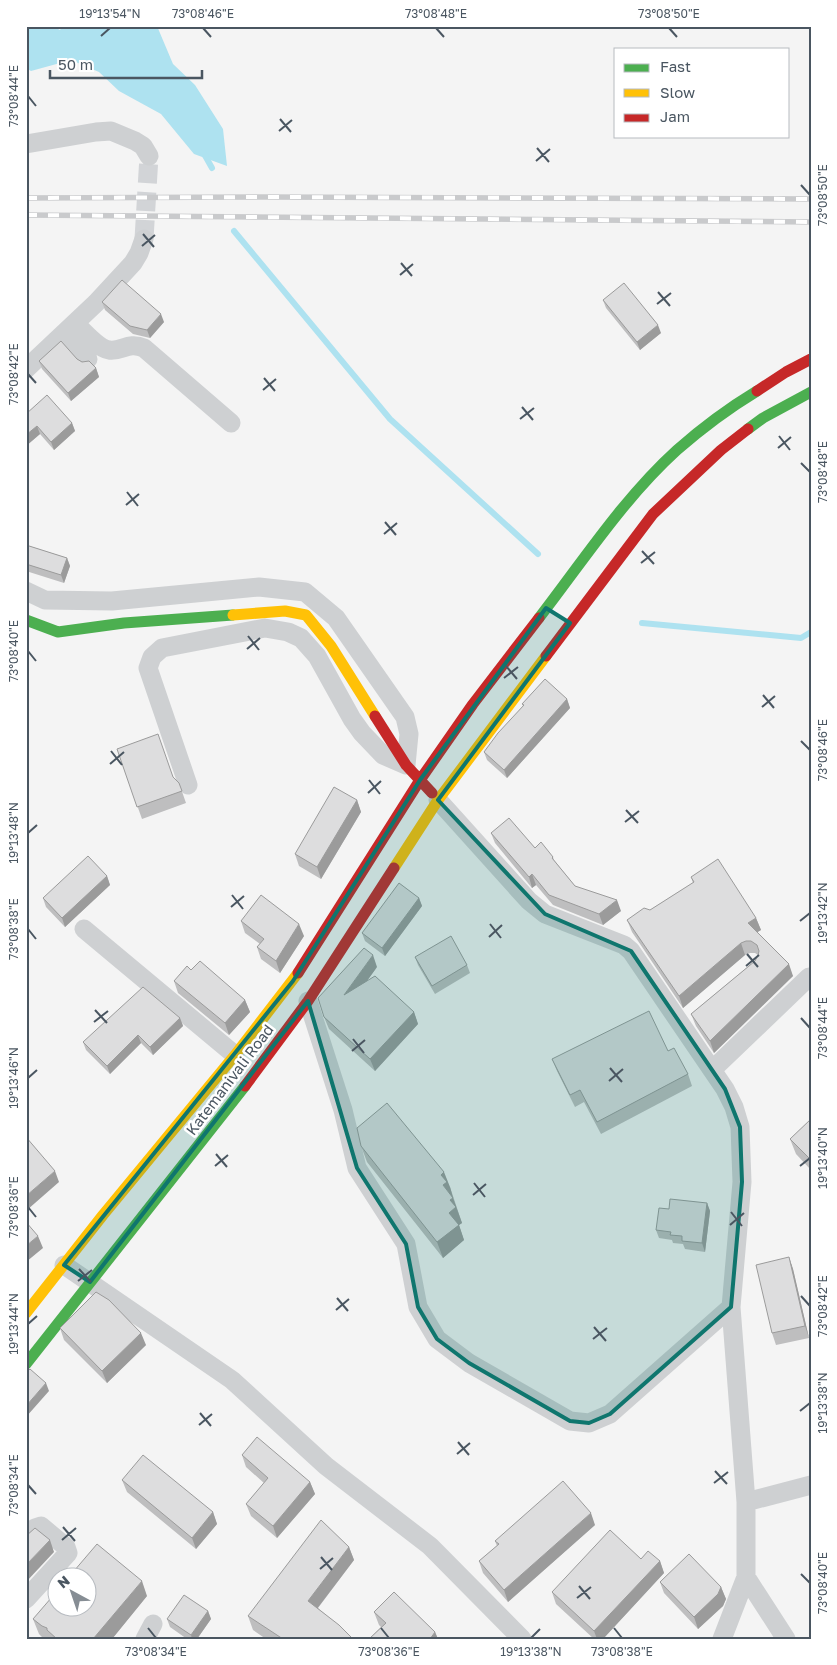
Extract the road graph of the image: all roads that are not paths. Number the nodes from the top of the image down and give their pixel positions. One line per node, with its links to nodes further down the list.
1 (26, 144): 2 (street)
2 (149, 156)
3 (144, 239): 4 (street)
4 (69, 328): 5 (street); 7 (street); 9 (street)
5 (88, 359)
6 (811, 360): 11 (main road)
7 (26, 369)
8 (811, 392): 11 (main road)
9 (231, 423)
10 (26, 591): 13 (street)
11 (558, 616): 14 (main road, Katemanivali Road); 16 (main road, Katemanivali Road)
12 (26, 620): 13 (main road)
13 (406, 765): 14 (main road); 15 (street)
14 (420, 780): 16 (main road); 22 (main road, Katemanivali Road)
15 (188, 785)
16 (438, 800): 19 (main road, Katemanivali Road); 21 (street)
17 (84, 929): 22 (street)
18 (809, 978): 23 (street)
19 (308, 1001): 25 (main road, Katemanivali Road); 26 (street)
20 (695, 1012): 21 (street)
21 (681, 1024): 23 (street)
22 (235, 1055): 24 (main road, Katemanivali Road)
23 (712, 1070): 26 (street)
24 (64, 1265): 25 (street); 27 (main road, Katemanivali Road)
25 (90, 1282): 28 (main road, Katemanivali Road); 34 (street)
26 (731, 1307): 30 (street)
27 (26, 1313)
28 (26, 1364)
29 (811, 1485): 30 (street)
30 (746, 1502): 32 (street)
31 (26, 1538): 33 (street)
32 (746, 1577): 35 (street); 36 (street)
33 (26, 1599)
34 (522, 1639)
35 (722, 1639)
36 (786, 1639)

